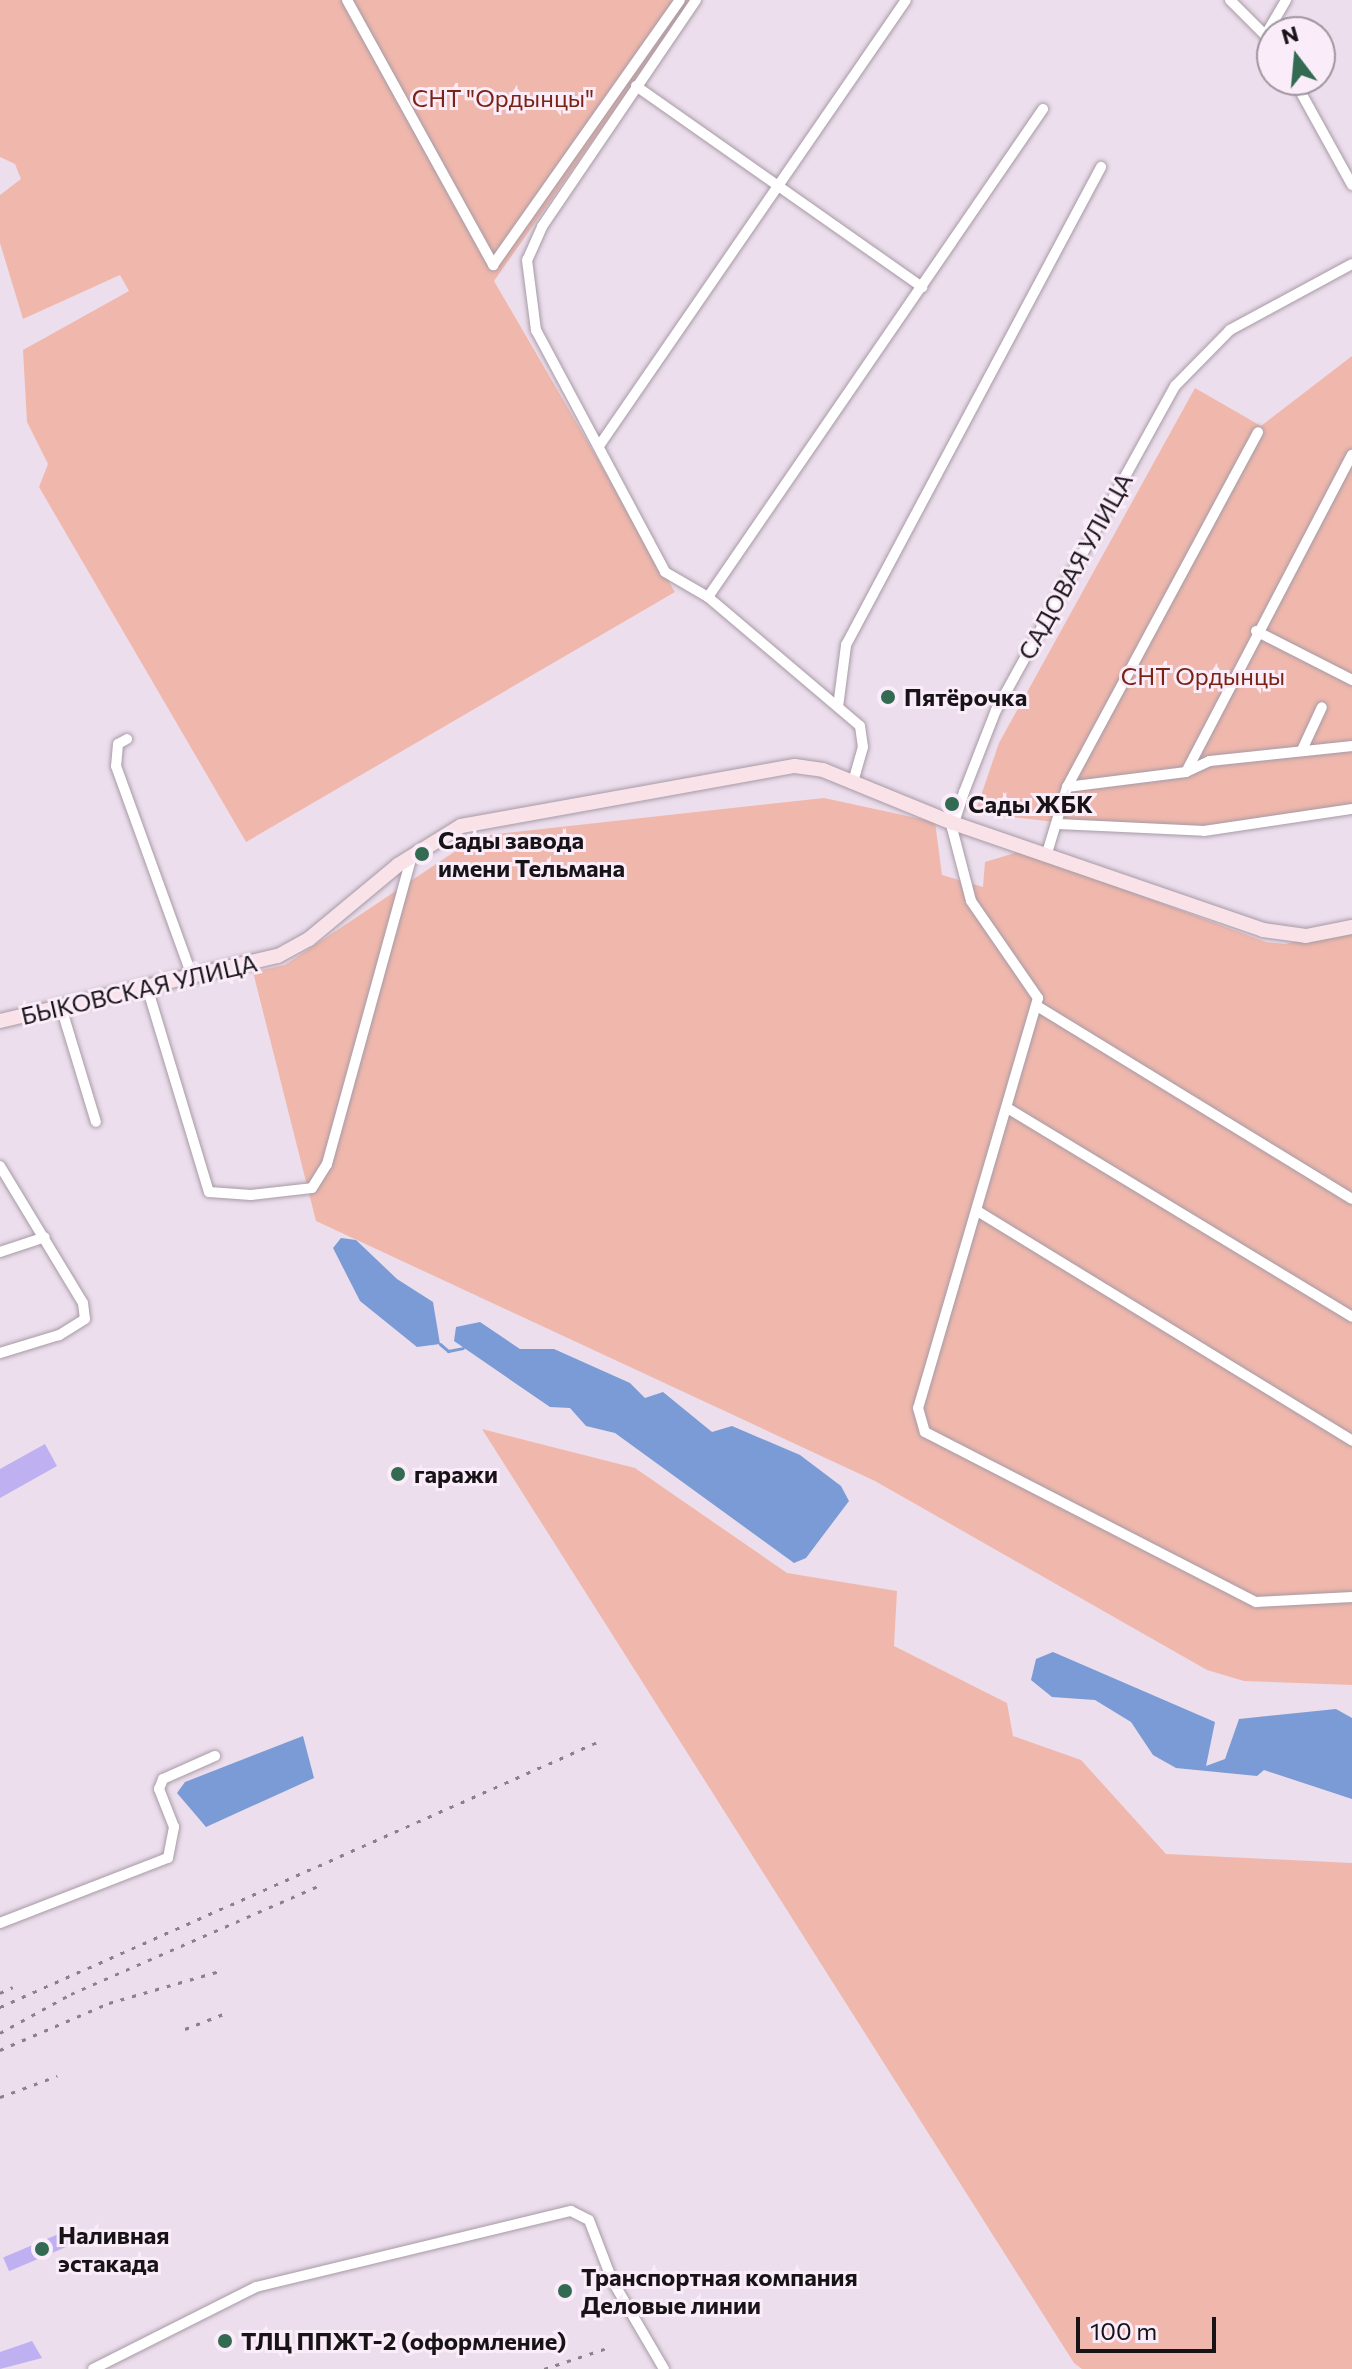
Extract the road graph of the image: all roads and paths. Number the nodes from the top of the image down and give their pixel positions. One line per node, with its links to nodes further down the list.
1 (347, 0): 2 (street)
2 (680, 0)
3 (696, 0): 7 (street)
4 (906, 0): 12 (street)
5 (1230, 0): 6 (street)
6 (1256, 27)
7 (636, 86): 12 (street); 16 (street)
8 (1303, 96): 11 (street)
9 (1043, 109): 14 (street)
10 (1101, 167): 21 (street)
11 (1352, 185)
12 (777, 186): 14 (street); 16 (street)
13 (1352, 264): 30 (street, САДОВАЯ УЛИЦА)
14 (922, 287): 18 (street)
15 (1258, 432): 28 (street)
16 (599, 446): 18 (street)
17 (1352, 455): 19 (street)
18 (708, 597): 21 (street)
19 (1256, 631): 20 (street); 26 (street)
20 (1350, 675)
21 (838, 707): 27 (street)
22 (1322, 707): 25 (street)
23 (127, 739): 35 (street)
24 (1352, 746): 25 (street)
25 (1302, 750): 26 (street)
26 (1186, 772): 28 (street)
27 (853, 781): 30 (street, БЫКОВСКАЯ УЛИЦА); 33 (street, БЫКОВСКАЯ УЛИЦА)
28 (1067, 787): 31 (street)
29 (1352, 809): 31 (street)
30 (953, 823): 32 (street, БЫКОВСКАЯ УЛИЦА); 37 (street)
31 (1058, 824): 32 (street)
32 (1047, 853): 34 (street, БЫКОВСКАЯ УЛИЦА)
33 (412, 855): 35 (street, БЫКОВСКАЯ УЛИЦА); 36 (street)
34 (1352, 927)
35 (192, 976): 36 (street, БЫКОВСКАЯ УЛИЦА)
36 (147, 987): 38 (street, БЫКОВСКАЯ УЛИЦА)
37 (1037, 1006): 40 (street); 43 (street)
38 (61, 1007): 39 (street, БЫКОВСКАЯ УЛИЦА); 41 (street)
39 (0, 1021)
40 (1009, 1109): 44 (street); 47 (street)
41 (96, 1122)
42 (0, 1166): 45 (street)
43 (1352, 1199)
44 (979, 1212): 49 (street); 50 (street)
45 (45, 1237): 46 (street); 48 (street)
46 (0, 1252)
47 (1352, 1317)
48 (0, 1353)
49 (1352, 1441)
50 (1352, 1597)
51 (215, 1756): 52 (street)
52 (0, 1923)
53 (93, 2369): 54 (street)
54 (664, 2369)

